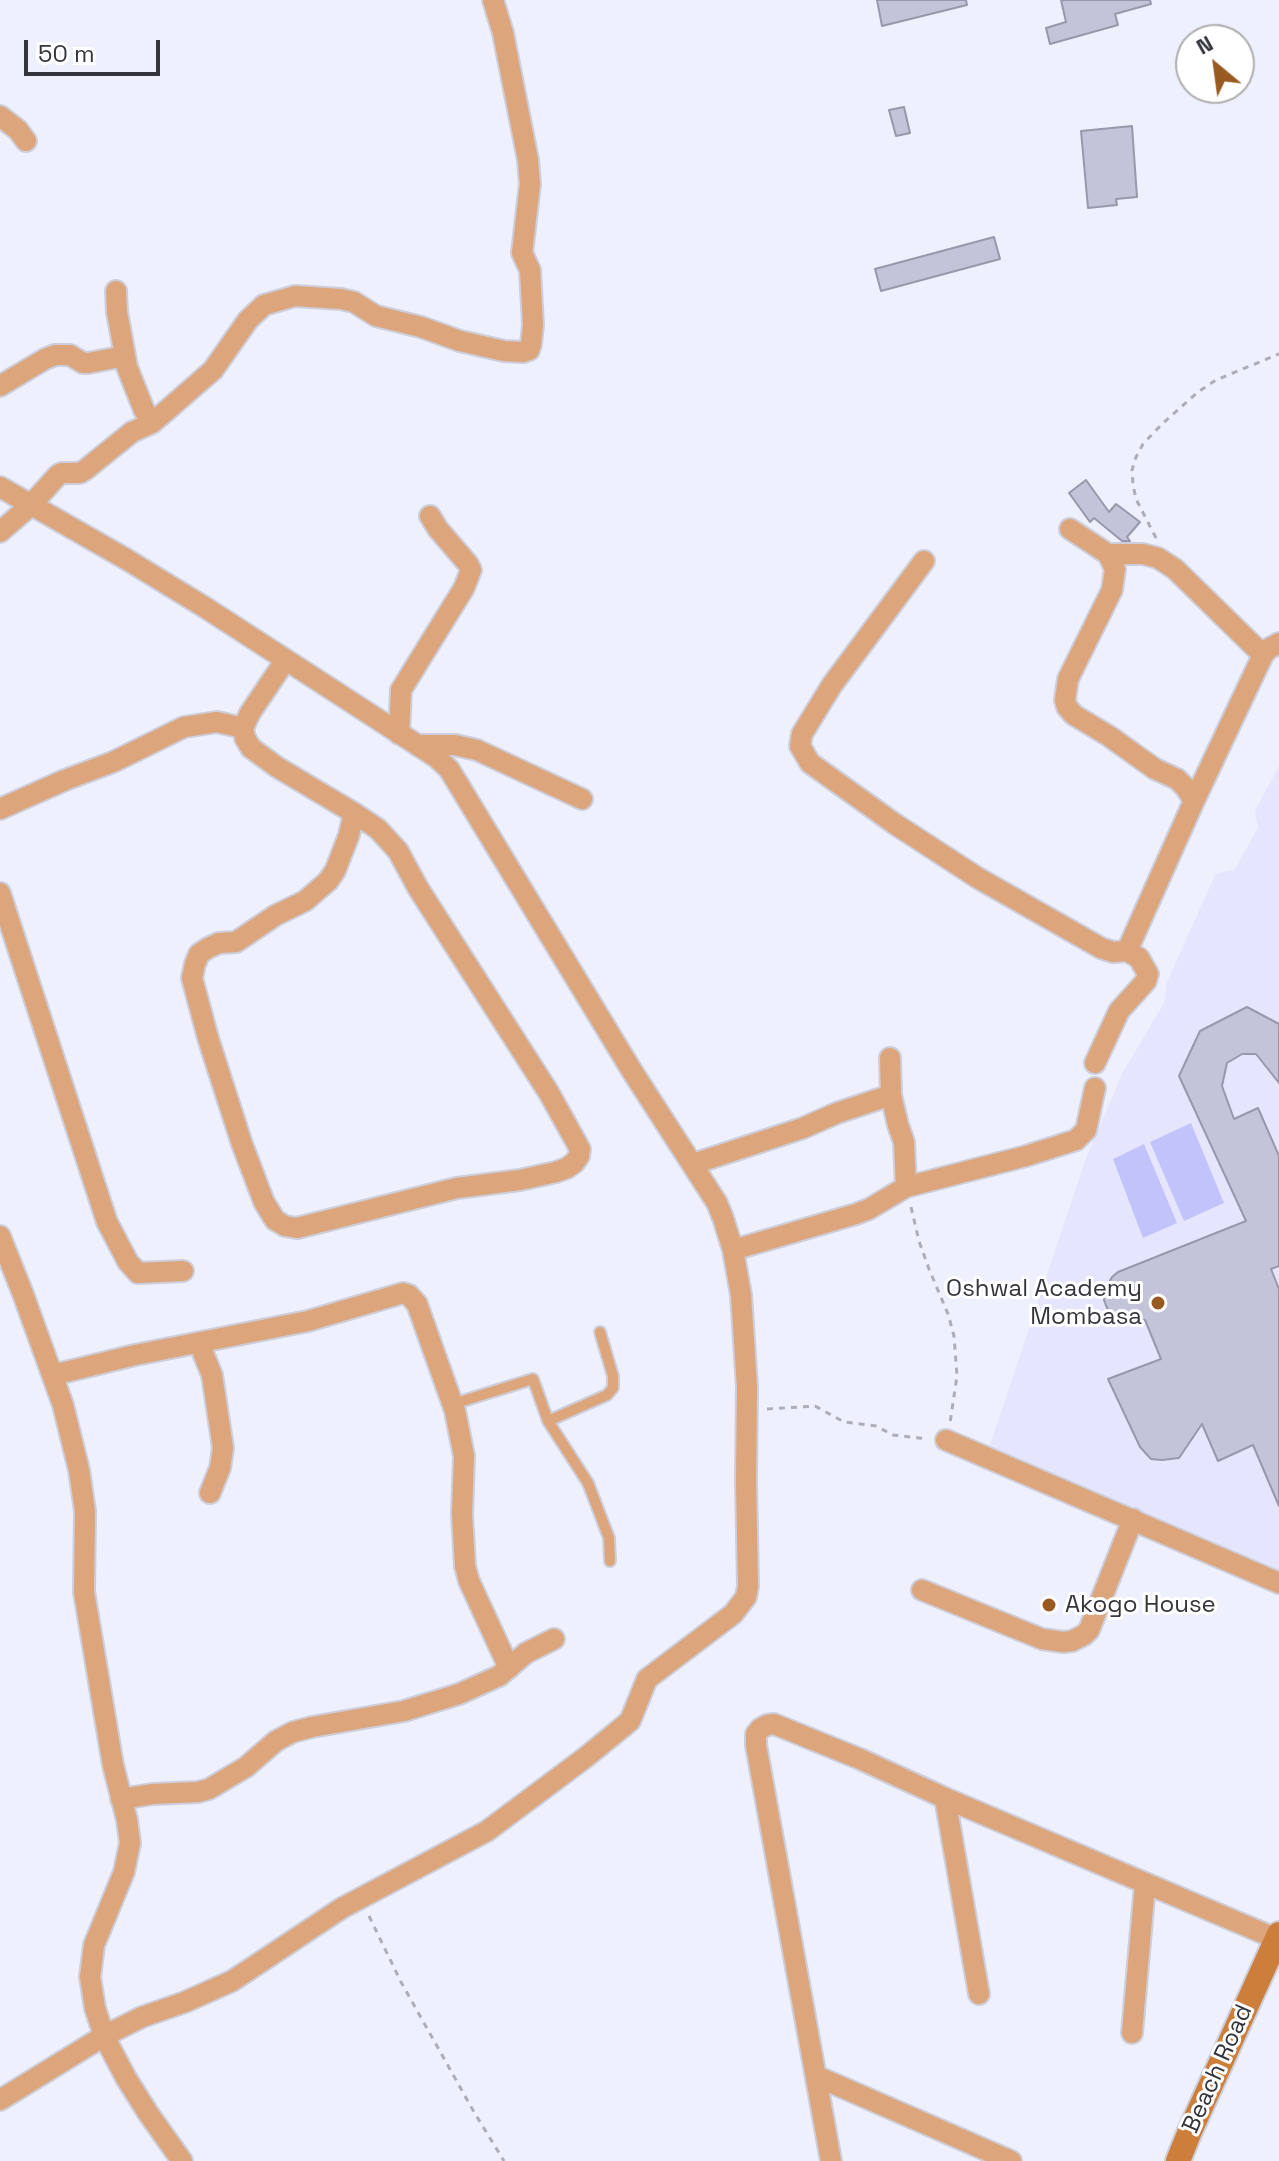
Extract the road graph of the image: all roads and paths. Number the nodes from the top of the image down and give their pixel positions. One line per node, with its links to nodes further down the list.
1 (493, 0): 8 (street)
2 (0, 116): 3 (street)
3 (26, 141)
4 (116, 291): 6 (street)
5 (1279, 354): 16 (path)
6 (125, 356): 7 (street); 8 (street)
7 (0, 386)
8 (152, 423): 10 (street)
9 (0, 487): 10 (street)
10 (31, 505): 13 (street); 18 (street)
11 (430, 516): 20 (street)
12 (1070, 529): 14 (street)
13 (0, 532)
14 (1108, 554): 16 (street); 23 (street)
15 (924, 561): 27 (street)
16 (1175, 569): 17 (street)
17 (1271, 649): 23 (street)
18 (285, 661): 19 (street); 20 (street)
19 (243, 728): 24 (street); 25 (street)
20 (399, 734): 21 (street)
21 (417, 745): 22 (street); 32 (street)
22 (582, 799)
23 (1194, 801): 27 (street)
24 (0, 809)
25 (354, 813): 25 (street)
26 (0, 893): 36 (street)
27 (1127, 951): 29 (street)
28 (890, 1058): 31 (street)
29 (1095, 1063)
30 (1095, 1088): 33 (street)
31 (891, 1095): 32 (street); 33 (street)
32 (693, 1164): 35 (street)
33 (906, 1187): 35 (street); 43 (path)
34 (0, 1236): 39 (street)
35 (733, 1250): 41 (street)
36 (183, 1271)
37 (600, 1332): 42 (lane)
38 (199, 1343): 39 (street); 40 (street); 44 (street)
39 (53, 1375): 52 (street)
40 (453, 1404): 42 (lane); 50 (street)
41 (746, 1410): 43 (path); 54 (street)
42 (548, 1421): 46 (lane)
43 (946, 1440): 45 (street)
44 (210, 1493)
45 (1133, 1519): 47 (street); 48 (street)
46 (610, 1561)
47 (1279, 1583)
48 (922, 1590)
49 (554, 1639): 50 (street)
50 (509, 1668): 52 (street)
51 (945, 1798): 53 (street); 56 (street); 59 (street)
52 (121, 1799): 58 (street)
53 (1145, 1884): 55 (street); 57 (street)
54 (361, 1898): 58 (street); 62 (path)
55 (1278, 1936): 65 (main road, Beach Road)
56 (979, 1994)
57 (1132, 2033)
58 (104, 2036): 60 (street); 61 (street)
59 (816, 2076): 63 (street); 64 (street)
60 (0, 2100)
61 (182, 2161)
62 (504, 2161)
63 (831, 2161)
64 (1011, 2161)
65 (1178, 2161)

